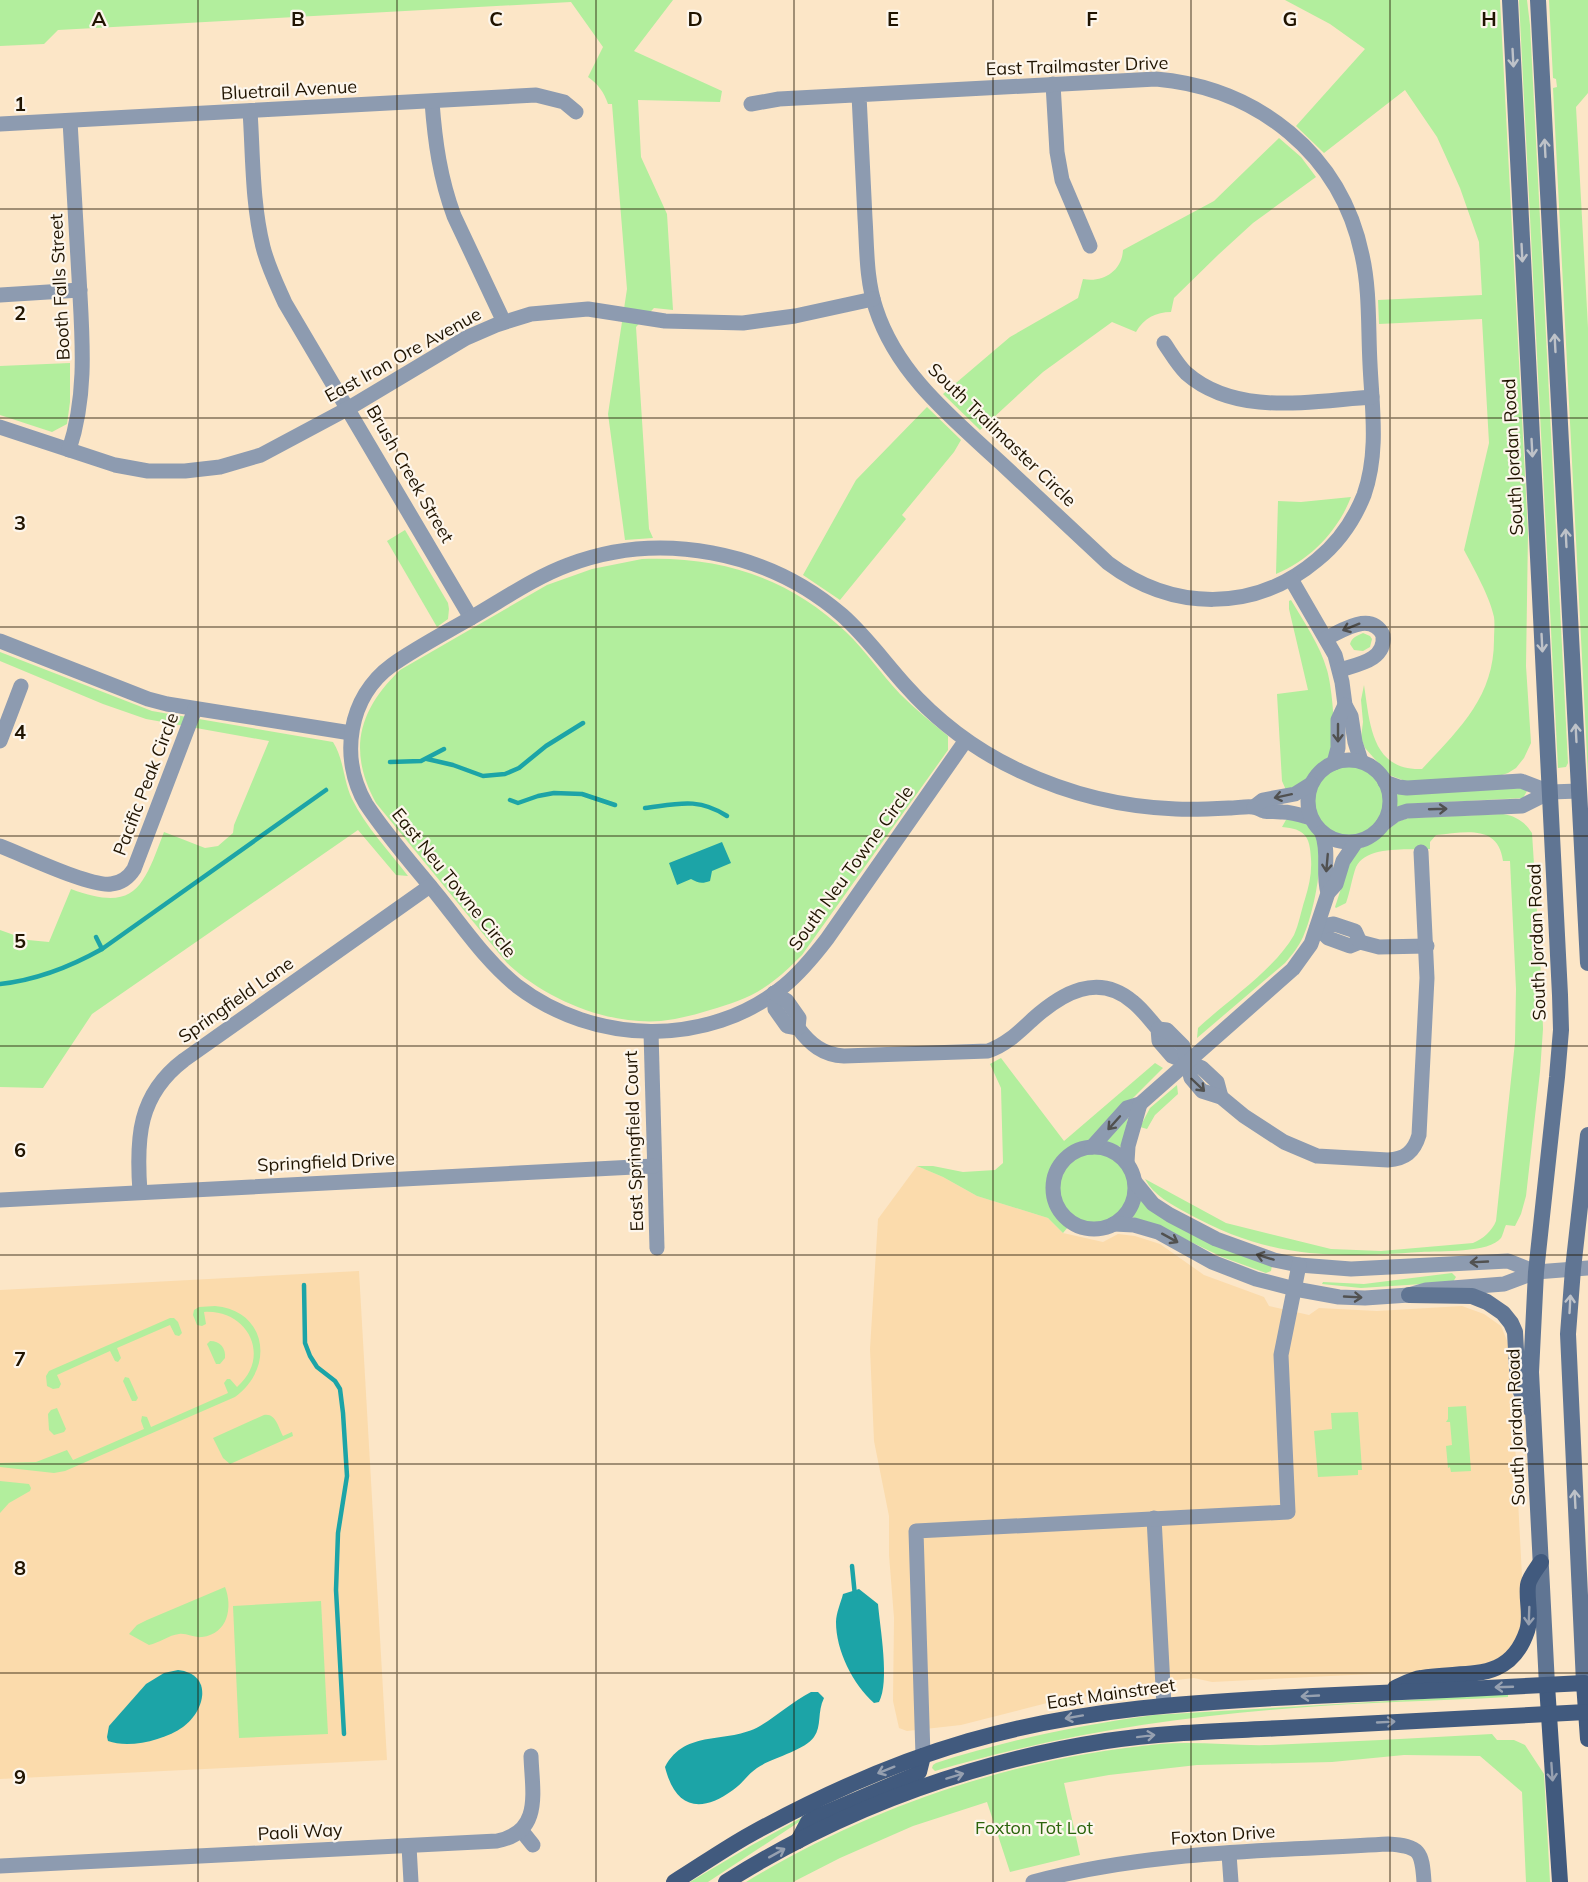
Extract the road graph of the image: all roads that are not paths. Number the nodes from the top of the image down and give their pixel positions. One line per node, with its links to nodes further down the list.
1 (1510, 0): 37 (main road, South Jordan Road, one-way to 37)
2 (1538, 0): 36 (main road, one-way to 2)
3 (1053, 84): 4 (street, East Trailmaster Drive); 11 (street); 17 (street, East Trailmaster Drive)
4 (859, 95): 6 (street, East Trailmaster Drive); 14 (street, South Trailmaster Circle)
5 (432, 102): 7 (street, Bluetrail Avenue); 8 (street, Bluetrail Avenue); 15 (street)
6 (751, 104)
7 (250, 111): 9 (street, Bluetrail Avenue); 18 (street, Brush Creek Street)
8 (576, 112)
9 (70, 121): 10 (street, Bluetrail Avenue); 12 (street, Booth Falls Street)
10 (0, 124)
11 (1090, 246)
12 (80, 290): 13 (street); 20 (street, Booth Falls Street)
13 (0, 295)
14 (873, 299): 15 (street, East Iron Ore Avenue); 21 (street, South Trailmaster Circle)
15 (504, 322): 18 (street, East Iron Ore Avenue)
16 (1164, 343): 17 (street)
17 (1372, 397): 21 (street, East Trailmaster Drive)
18 (349, 408): 20 (street, East Iron Ore Avenue); 22 (street, Brush Creek Street)
19 (0, 427): 20 (street, East Iron Ore Avenue)
20 (69, 450)
21 (1291, 579): 23 (street)
22 (471, 618): 29 (street); 30 (street)
23 (1326, 638): 25 (street); 25 (street, one-way to 23)
24 (0, 641): 28 (street)
25 (1340, 670): 27 (street)
26 (21, 686): 31 (street)
27 (1345, 705): 32 (street); 33 (street, one-way to 33)
28 (195, 709): 29 (street); 43 (street, Pacific Peak Circle)
29 (351, 733): 45 (street, East Neu Towne Circle)
30 (966, 740): 38 (street); 50 (street, South Neu Towne Circle)
31 (0, 741)
32 (1360, 761): 33 (street); 34 (street)
33 (1334, 763): 35 (street)
34 (1385, 782): 37 (street); 40 (street)
35 (1311, 784): 38 (street, one-way to 38); 39 (street)
36 (1579, 791): 37 (street); 49 (main road)
37 (1550, 792): 40 (street, one-way to 37); 65 (main road, South Jordan Road)
38 (1254, 807): 39 (street)
39 (1311, 818): 41 (street)
40 (1383, 824): 42 (street)
41 (1322, 833): 42 (street); 46 (street, one-way to 46)
42 (1356, 842): 46 (street)
43 (0, 846)
44 (1421, 852): 48 (street)
45 (430, 886): 51 (street, East Neu Towne Circle); 59 (street, Springfield Lane)
46 (1328, 893): 47 (street)
47 (1317, 927): 48 (street); 52 (street)
48 (1427, 946): 52 (street)
49 (1588, 963)
50 (774, 993): 51 (street, South Neu Towne Circle); 52 (street)
51 (651, 1032): 57 (street, East Springfield Court)
52 (1187, 1062): 53 (street)
53 (1140, 1104): 55 (street, one-way to 55); 56 (street)
54 (1588, 1135): 64 (main road)
55 (1092, 1147): 56 (street); 61 (street)
56 (1127, 1162): 58 (street)
57 (654, 1166): 59 (street, Springfield Drive); 62 (street, East Springfield Court)
58 (1135, 1182): 61 (street); 63 (street, one-way to 58)
59 (140, 1192): 60 (street, Springfield Drive)
60 (0, 1200)
61 (1114, 1224): 66 (street, one-way to 66)
62 (657, 1248)
63 (1299, 1265): 65 (street, one-way to 63); 66 (street)
64 (1580, 1268): 65 (street); 70 (main road, one-way to 64)
65 (1536, 1272): 67 (street); 68 (main road, South Jordan Road)
66 (1294, 1289): 67 (street, one-way to 67); 69 (street)
67 (1409, 1295): 68 (main road)
68 (1533, 1416): 72 (main road, South Jordan Road)
69 (1154, 1518): 76 (street); 81 (street)
70 (1577, 1536): 71 (main road); 73 (main road)
71 (1588, 1555)
72 (1541, 1562): 74 (main road, South Jordan Road); 75 (main road, one-way to 75)
73 (1586, 1683): 74 (main road, East Mainstreet); 77 (main road)
74 (1547, 1685): 75 (main road, East Mainstreet, one-way to 75); 78 (main road, South Jordan Road)
75 (1384, 1693): 76 (main road, East Mainstreet, one-way to 76)
76 (1164, 1705): 81 (main road, East Mainstreet, one-way to 81)
77 (1587, 1712): 78 (main road); 79 (main road)
78 (1549, 1714): 83 (main road, one-way to 78); 95 (main road, South Jordan Road, one-way to 95)
79 (1588, 1739)
80 (531, 1756): 82 (street)
81 (923, 1756): 83 (main road); 90 (main road, East Mainstreet, one-way to 90)
82 (521, 1830): 84 (street); 85 (street, Paoli Way)
83 (798, 1840): 91 (main road, one-way to 83)
84 (532, 1845)
85 (409, 1846): 87 (street, Paoli Way); 89 (street)
86 (1229, 1854): 88 (street, Foxton Drive); 93 (street); 94 (street, Foxton Drive)
87 (0, 1866)
88 (1051, 1880): 92 (street, Foxton Drive)
89 (411, 1882)
90 (674, 1882)
91 (726, 1882)
92 (1033, 1882)
93 (1231, 1882)
94 (1424, 1882)
95 (1560, 1882)

